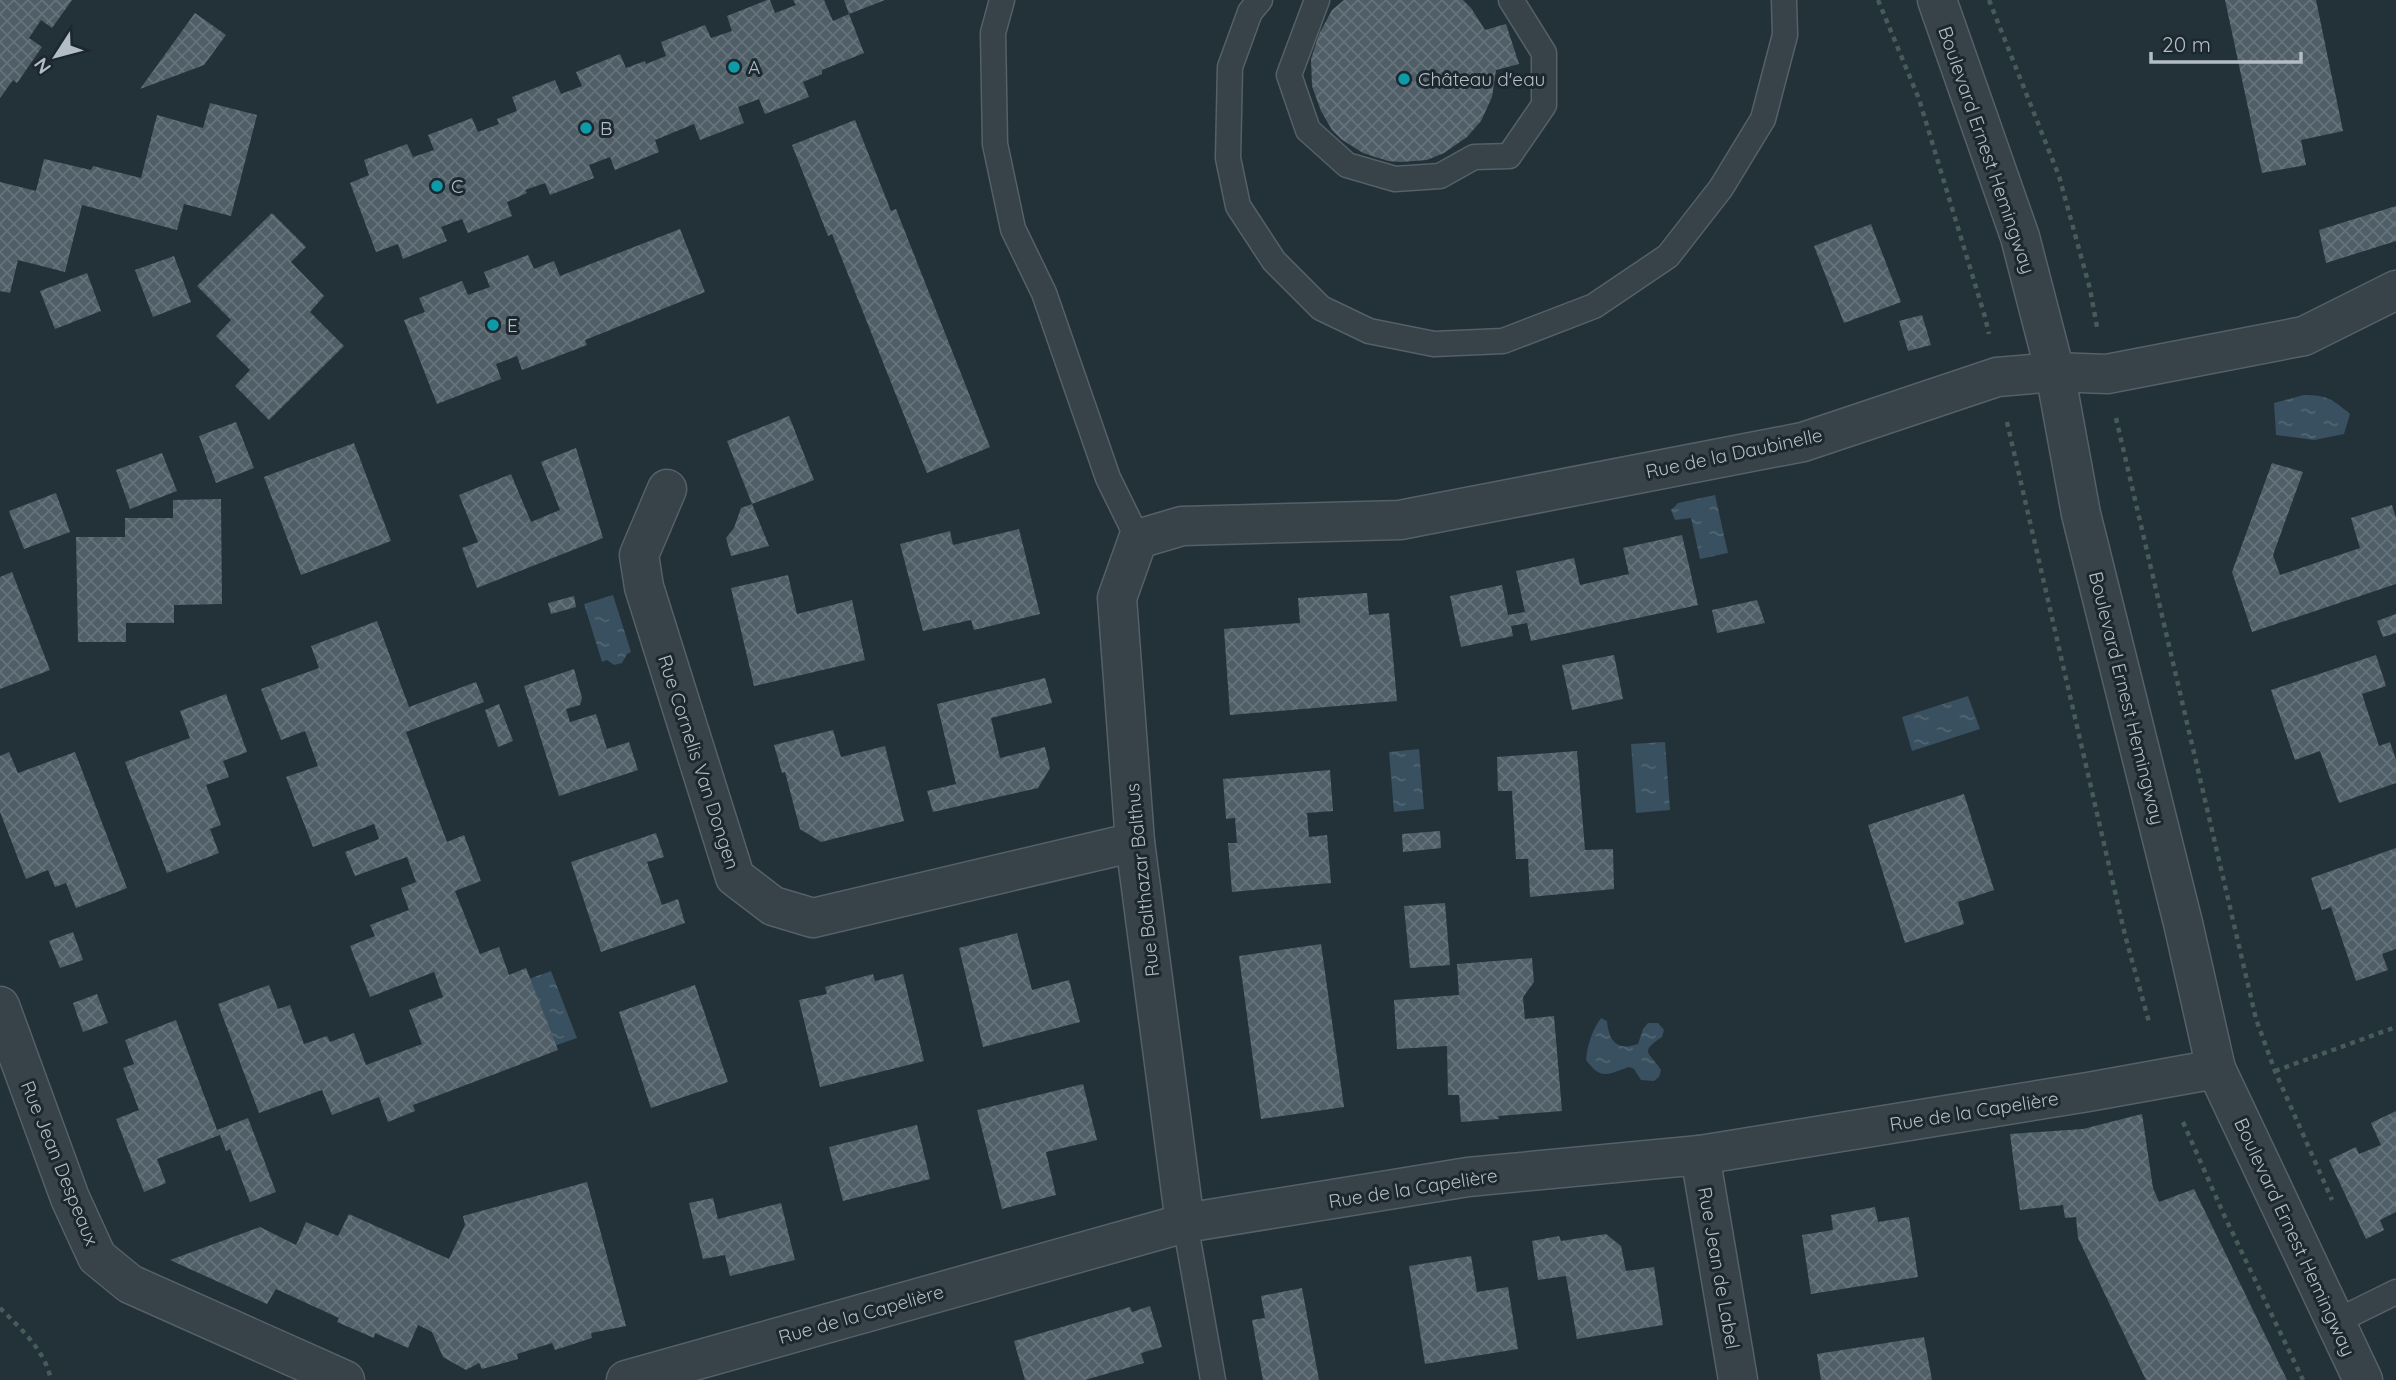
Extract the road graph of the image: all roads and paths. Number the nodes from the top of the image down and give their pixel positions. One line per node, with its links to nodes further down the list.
1 (1002, 0): 14 (lane)
2 (1260, 0): 5 (lane)
3 (1317, 0): 4 (lane)
4 (1511, 0)
5 (1784, 0)
6 (1878, 0): 12 (path)
7 (1937, 0): 10 (street, Boulevard Ernest Hemingway)
8 (1989, 0): 11 (path)
9 (2396, 290): 11 (street, Rue de la Daubinelle)
10 (2055, 372): 11 (street, Rue de la Daubinelle); 12 (street, Rue de la Daubinelle); 19 (street, Boulevard Ernest Hemingway)
11 (2107, 374): 20 (path)
12 (1997, 377): 14 (street, Rue de la Daubinelle); 17 (path)
13 (667, 489): 15 (street, Rue Cornelis Van Dongen)
14 (1138, 539): 15 (street, Rue Balthazar Balthus)
15 (1135, 842): 24 (street, Rue Balthazar Balthus)
16 (0, 1006): 29 (street, Rue Jean Despeaux)
17 (2149, 1022)
18 (2396, 1027): 20 (path)
19 (2216, 1069): 22 (street, Rue de la Capelière); 27 (street, Boulevard Ernest Hemingway)
20 (2275, 1071): 23 (path)
21 (2180, 1115): 33 (path)
22 (1700, 1155): 24 (street, Rue de la Capelière); 32 (street, Rue Jean de Label)
23 (2334, 1203)
24 (1185, 1223): 30 (street, Rue de la Capelière); 31 (lane)
25 (2396, 1292): 27 (lane)
26 (0, 1308): 28 (path)
27 (2335, 1322): 34 (street, Boulevard Ernest Hemingway)
28 (51, 1380)
29 (345, 1380)
30 (626, 1380)
31 (1213, 1380)
32 (1738, 1380)
33 (2303, 1380)
34 (2362, 1380)

